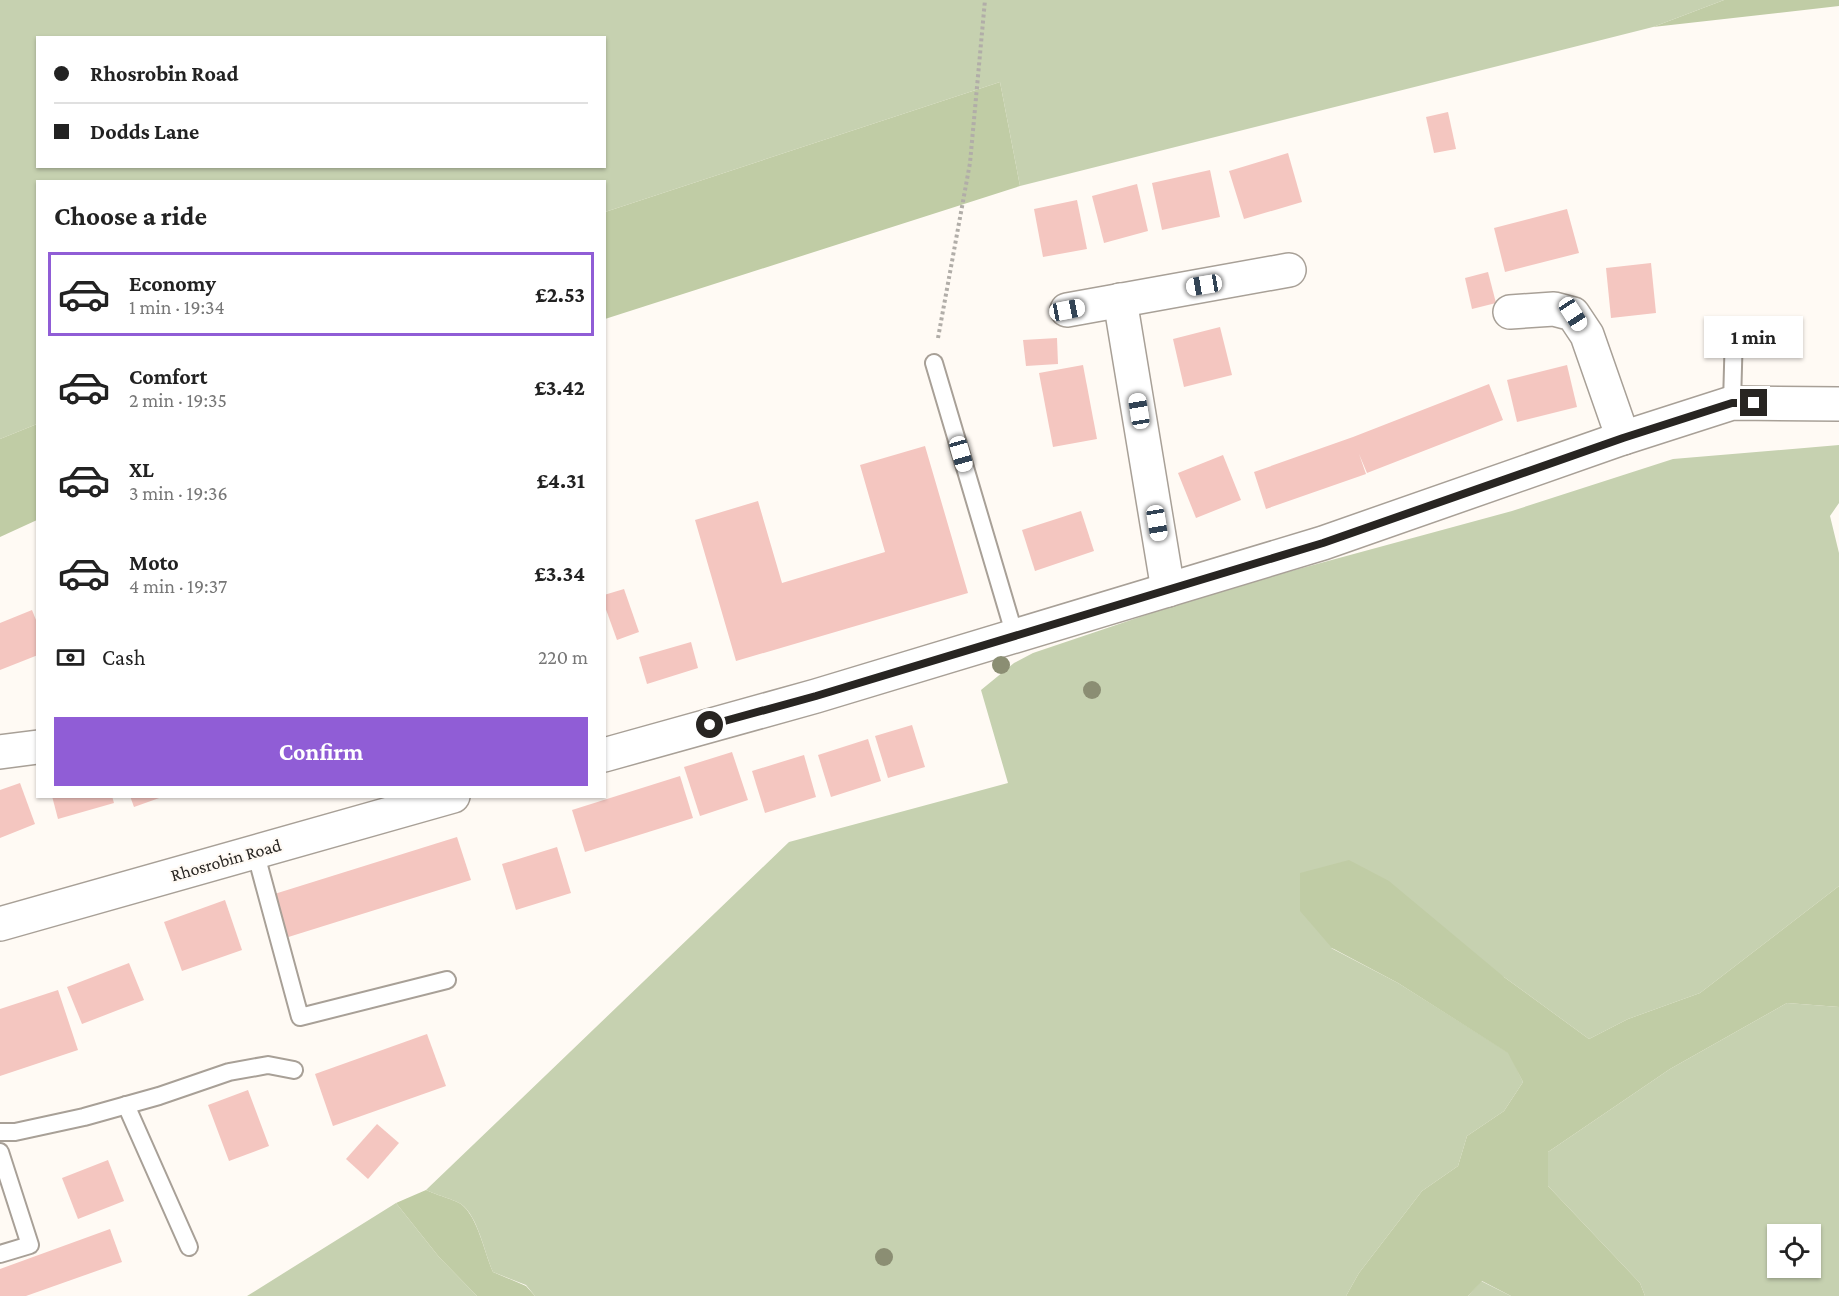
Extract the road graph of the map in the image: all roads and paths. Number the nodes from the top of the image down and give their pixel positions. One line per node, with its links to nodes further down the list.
1 (985, 0): 7 (path)
2 (1289, 270): 3 (street)
3 (1120, 300): 4 (street); 11 (street)
4 (1067, 310)
5 (1510, 312): 10 (street)
6 (1734, 331): 8 (lane)
7 (933, 363): 12 (lane)
8 (1732, 403): 9 (street); 10 (street)
9 (1839, 404)
10 (1623, 438): 11 (street)
11 (1168, 590): 12 (street)
12 (1015, 636): 15 (street)
13 (36, 747): 14 (street)
14 (0, 752)
15 (606, 754)
16 (446, 798): 17 (street, Rhosrobin Road)
17 (255, 851): 18 (street, Rhosrobin Road); 19 (lane)
18 (0, 924)
19 (447, 980)
20 (294, 1070): 21 (lane)
21 (126, 1106): 22 (lane); 24 (lane)
22 (0, 1132)
23 (0, 1152): 25 (lane)
24 (189, 1246)
25 (0, 1254)

